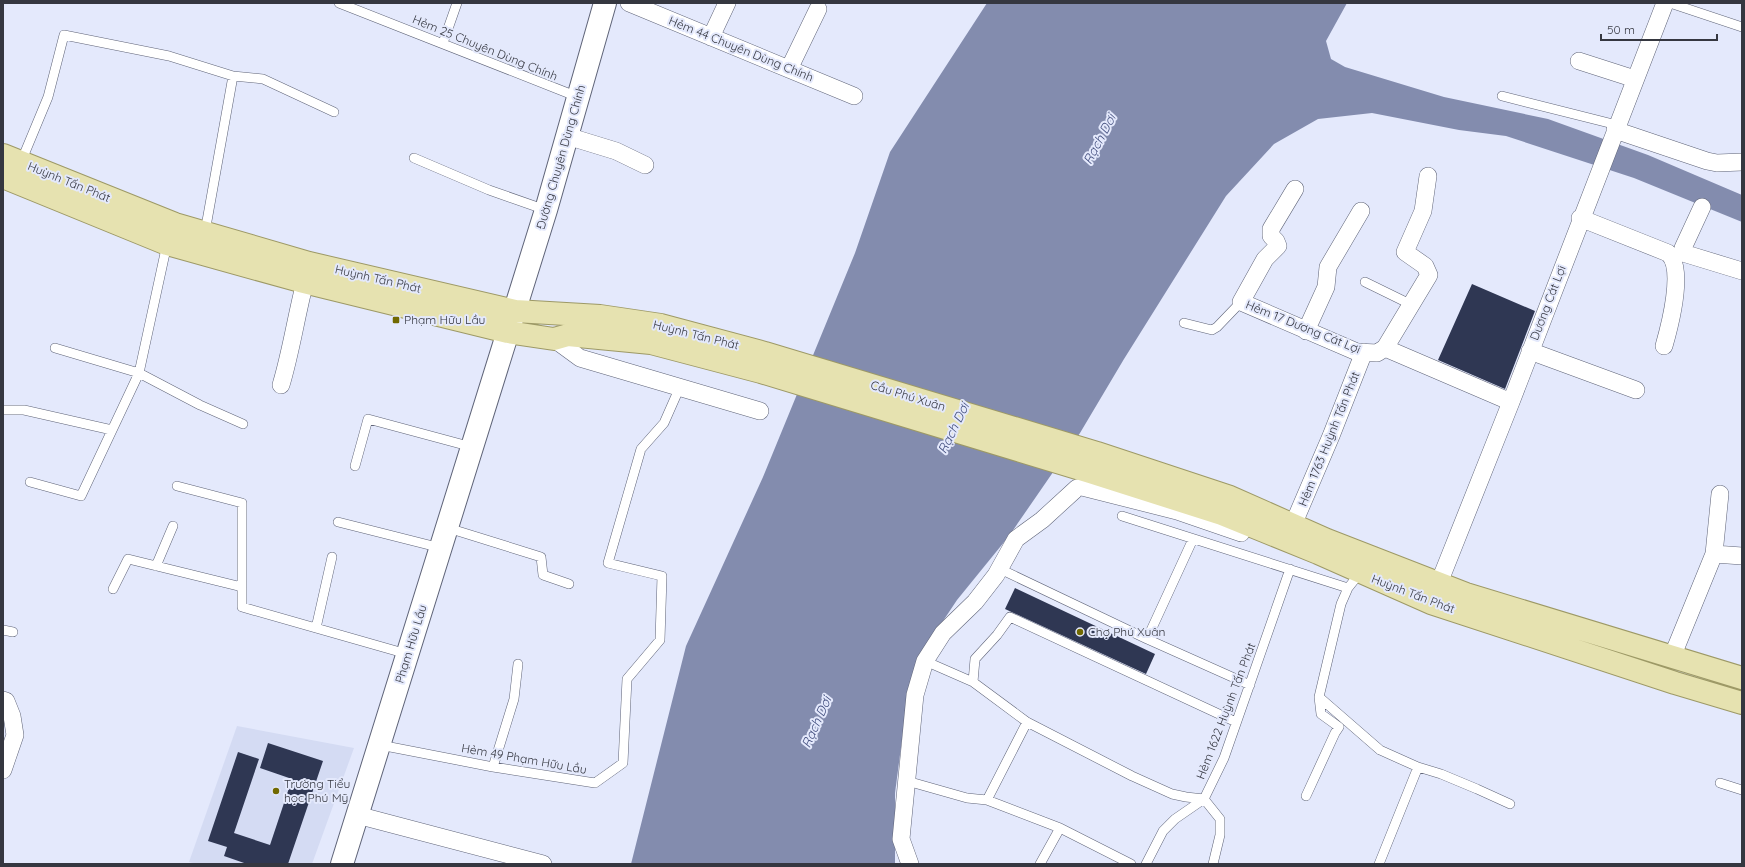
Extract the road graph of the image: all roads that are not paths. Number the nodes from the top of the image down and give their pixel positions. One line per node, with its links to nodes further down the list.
1 (338, 3): 11 (lane, Hẻm 25 Chuyên Dùng Chính)
2 (457, 3): 11 (lane)
3 (605, 3): 18 (main road, Đường Chuyên Dùng Chính)
4 (629, 3): 10 (street, Hẻm 44 Chuyên Dùng Chính)
5 (727, 3): 10 (street)
6 (1665, 3): 15 (street, Dương Cát Lợi)
7 (1670, 3): 9 (lane)
8 (818, 9): 13 (street)
9 (1742, 26)
10 (711, 37): 13 (street, Hẻm 44 Chuyên Dùng Chính)
11 (443, 43): 18 (lane, Hẻm 25 Chuyên Dùng Chính)
12 (1579, 61): 15 (street)
13 (789, 69): 16 (street, Hẻm 44 Chuyên Dùng Chính)
14 (233, 76): 19 (lane); 25 (lane); 32 (lane)
15 (1635, 79): 20 (street, Dương Cát Lợi)
16 (854, 96)
17 (1502, 96): 20 (lane)
18 (578, 97): 21 (main road, Đường Chuyên Dùng Chính)
19 (334, 112)
20 (1615, 130): 23 (street); 31 (street, Dương Cát Lợi)
21 (567, 136): 24 (street); 29 (main road, Đường Chuyên Dùng Chính)
22 (414, 158): 29 (lane)
23 (1742, 162)
24 (645, 165)
25 (10, 169): 32 (main road, Huỳnh Tấn Phát); 33 (main road, Huỳnh Tấn Phát)
26 (1428, 176): 38 (street)
27 (1295, 189): 37 (street, Hẻm 17 Dương Cát Lợi)
28 (1702, 207): 34 (street)
29 (546, 210): 39 (main road, Đường Chuyên Dùng Chính)
30 (1361, 211): 41 (street)
31 (1580, 218): 44 (street); 47 (street, Dương Cát Lợi)
32 (205, 232): 39 (main road, Huỳnh Tấn Phát)
33 (167, 244): 35 (main road, Huỳnh Tấn Phát); 50 (lane)
34 (1742, 271)
35 (305, 282): 42 (main road, Huỳnh Tấn Phát); 51 (street)
36 (1365, 282): 38 (lane)
37 (1241, 302): 40 (lane); 41 (street, Hẻm 17 Dương Cát Lợi)
38 (1412, 305): 46 (street)
39 (515, 311): 42 (main road, Đường Chuyên Dùng Chính); 49 (main road, Huỳnh Tấn Phát)
40 (1184, 323)
41 (1306, 331): 48 (street, Hẻm 17 Dương Cát Lợi)
42 (508, 332): 43 (main road, Huỳnh Tấn Phát); 59 (main road, Phạm Hữu Lầu)
43 (554, 339): 49 (main road, Huỳnh Tấn Phát); 52 (street)
44 (1664, 346)
45 (55, 348): 50 (lane)
46 (1385, 348): 48 (street, Hẻm 17 Dương Cát Lợi); 54 (street)
47 (1530, 351): 53 (street); 54 (street, Dương Cát Lợi)
48 (1364, 352): 68 (street, Hẻm 1763 Huỳnh Tấn Phát)
49 (763, 363): 60 (main road, Cầu Phú Xuân)
50 (139, 373): 57 (lane); 58 (lane)
51 (281, 386)
52 (679, 389): 56 (street); 99 (lane, Hẻm 49 Phạm Hữu Lầu)
53 (1636, 390)
54 (1511, 402): 81 (street, Dương Cát Lợi)
55 (3, 410): 58 (lane)
56 (760, 411)
57 (243, 424)
58 (112, 430): 62 (lane)
59 (472, 448): 61 (lane); 69 (main road, Phạm Hữu Lầu)
60 (1093, 463): 68 (main road, Huỳnh Tấn Phát)
61 (355, 466)
62 (30, 482)
63 (177, 486): 79 (lane)
64 (1720, 494): 71 (street)
65 (1122, 516): 70 (lane, Huỳnh Tấn Phát)
66 (338, 522): 69 (lane)
67 (173, 526): 74 (lane)
68 (1288, 532): 75 (street); 77 (main road, Huỳnh Tấn Phát); 81 (main road, Huỳnh Tấn Phát)
69 (444, 538): 78 (lane); 86 (main road, Phạm Hữu Lầu)
70 (1193, 538): 76 (lane, Huỳnh Tấn Phát); 85 (lane)
71 (1714, 554): 72 (street); 87 (street)
72 (1742, 556)
73 (332, 557): 82 (lane)
74 (156, 566): 79 (lane); 80 (lane)
75 (1000, 568): 85 (lane); 88 (street)
76 (1290, 569): 77 (lane, Huỳnh Tấn Phát); 92 (lane, Hẻm 1622 Huỳnh Tấn Phát)
77 (1354, 581): 81 (main road, Huỳnh Tấn Phát); 93 (lane)
78 (569, 584)
79 (242, 587): 82 (lane)
80 (113, 589)
81 (1435, 593): 87 (main road, Huỳnh Tấn Phát); 95 (main road, Huỳnh Tấn Phát)
82 (316, 628): 86 (lane)
83 (3, 630): 84 (lane)
84 (13, 632)
85 (1147, 639): 92 (lane)
86 (407, 654): 98 (main road, Phạm Hữu Lầu)
87 (1672, 657): 90 (main road, Huỳnh Tấn Phát)
88 (925, 661): 91 (lane); 102 (street)
89 (518, 664): 99 (lane)
90 (1742, 678)
91 (973, 682): 96 (lane); 97 (lane)
92 (1250, 685): 97 (lane, Hẻm 1622 Huỳnh Tấn Phát)
93 (1319, 697): 100 (lane); 105 (lane)
94 (3, 700): 101 (street)
95 (1742, 703)
96 (1027, 722): 106 (lane); 107 (lane)
97 (1236, 722): 106 (lane, Hẻm 1622 Huỳnh Tấn Phát)
98 (380, 745): 99 (lane, Hẻm 49 Phạm Hữu Lầu); 109 (main road, Phạm Hữu Lầu)
99 (493, 767)
100 (1418, 767): 108 (lane); 118 (lane)
101 (3, 770)
102 (907, 781): 107 (lane); 113 (street)
103 (1720, 783): 104 (lane)
104 (1742, 790)
105 (1306, 796)
106 (1204, 799): 116 (lane, Hẻm 1622 Huỳnh Tấn Phát); 117 (lane)
107 (987, 800): 110 (lane)
108 (1510, 804)
109 (357, 815): 111 (main road, Phạm Hữu Lầu); 112 (street)
110 (1060, 828): 114 (lane); 115 (lane)
111 (342, 864)
112 (543, 864)
113 (910, 864)
114 (1040, 864)
115 (1131, 864)
116 (1146, 864)
117 (1213, 864)
118 (1379, 864)

